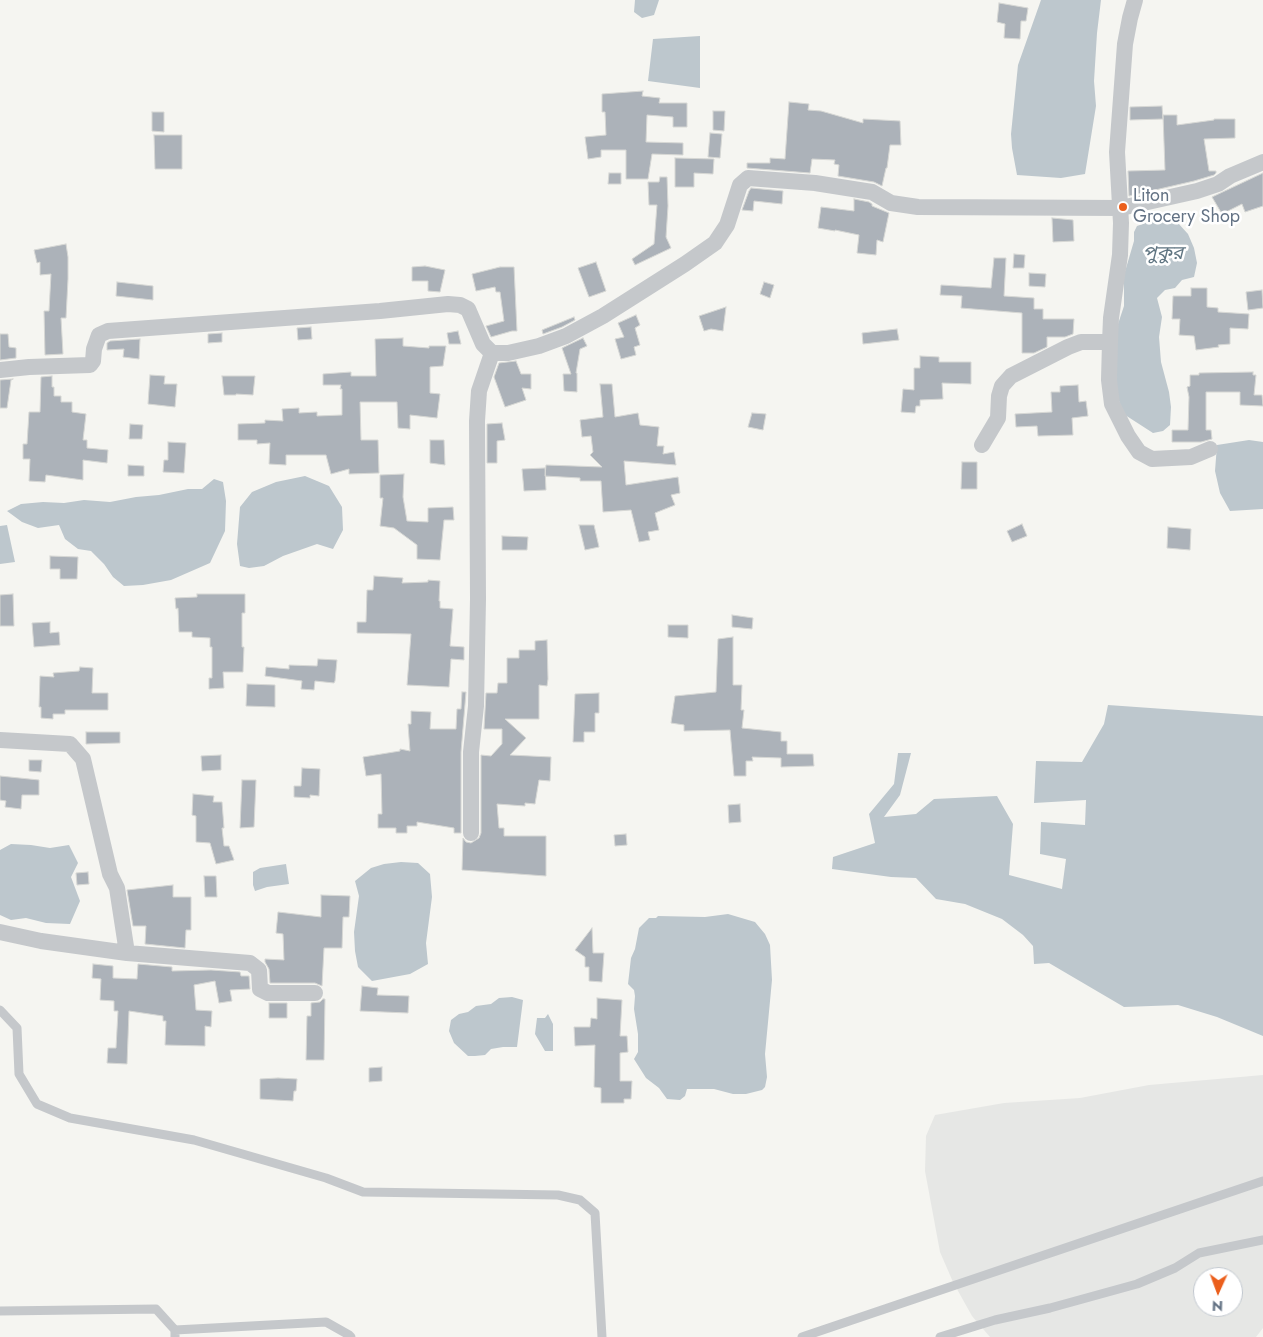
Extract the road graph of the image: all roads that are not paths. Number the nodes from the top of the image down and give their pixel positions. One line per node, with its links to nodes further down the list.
1 (1135, 0): 3 (street)
2 (1263, 162): 3 (street)
3 (1121, 208): 4 (street); 5 (street)
4 (1110, 342): 7 (street); 8 (street)
5 (492, 353): 6 (street); 10 (street)
6 (0, 370)
7 (982, 445)
8 (1210, 449)
9 (0, 740): 12 (street)
10 (471, 833)
11 (0, 932): 12 (street)
12 (127, 953): 13 (street)
13 (315, 993)
14 (0, 1010): 20 (lane)
15 (1263, 1181): 21 (lane)
16 (1263, 1240): 22 (lane)
17 (0, 1312): 18 (lane)
18 (175, 1333): 19 (lane)
19 (351, 1337)
20 (602, 1337)
21 (802, 1337)
22 (940, 1337)

